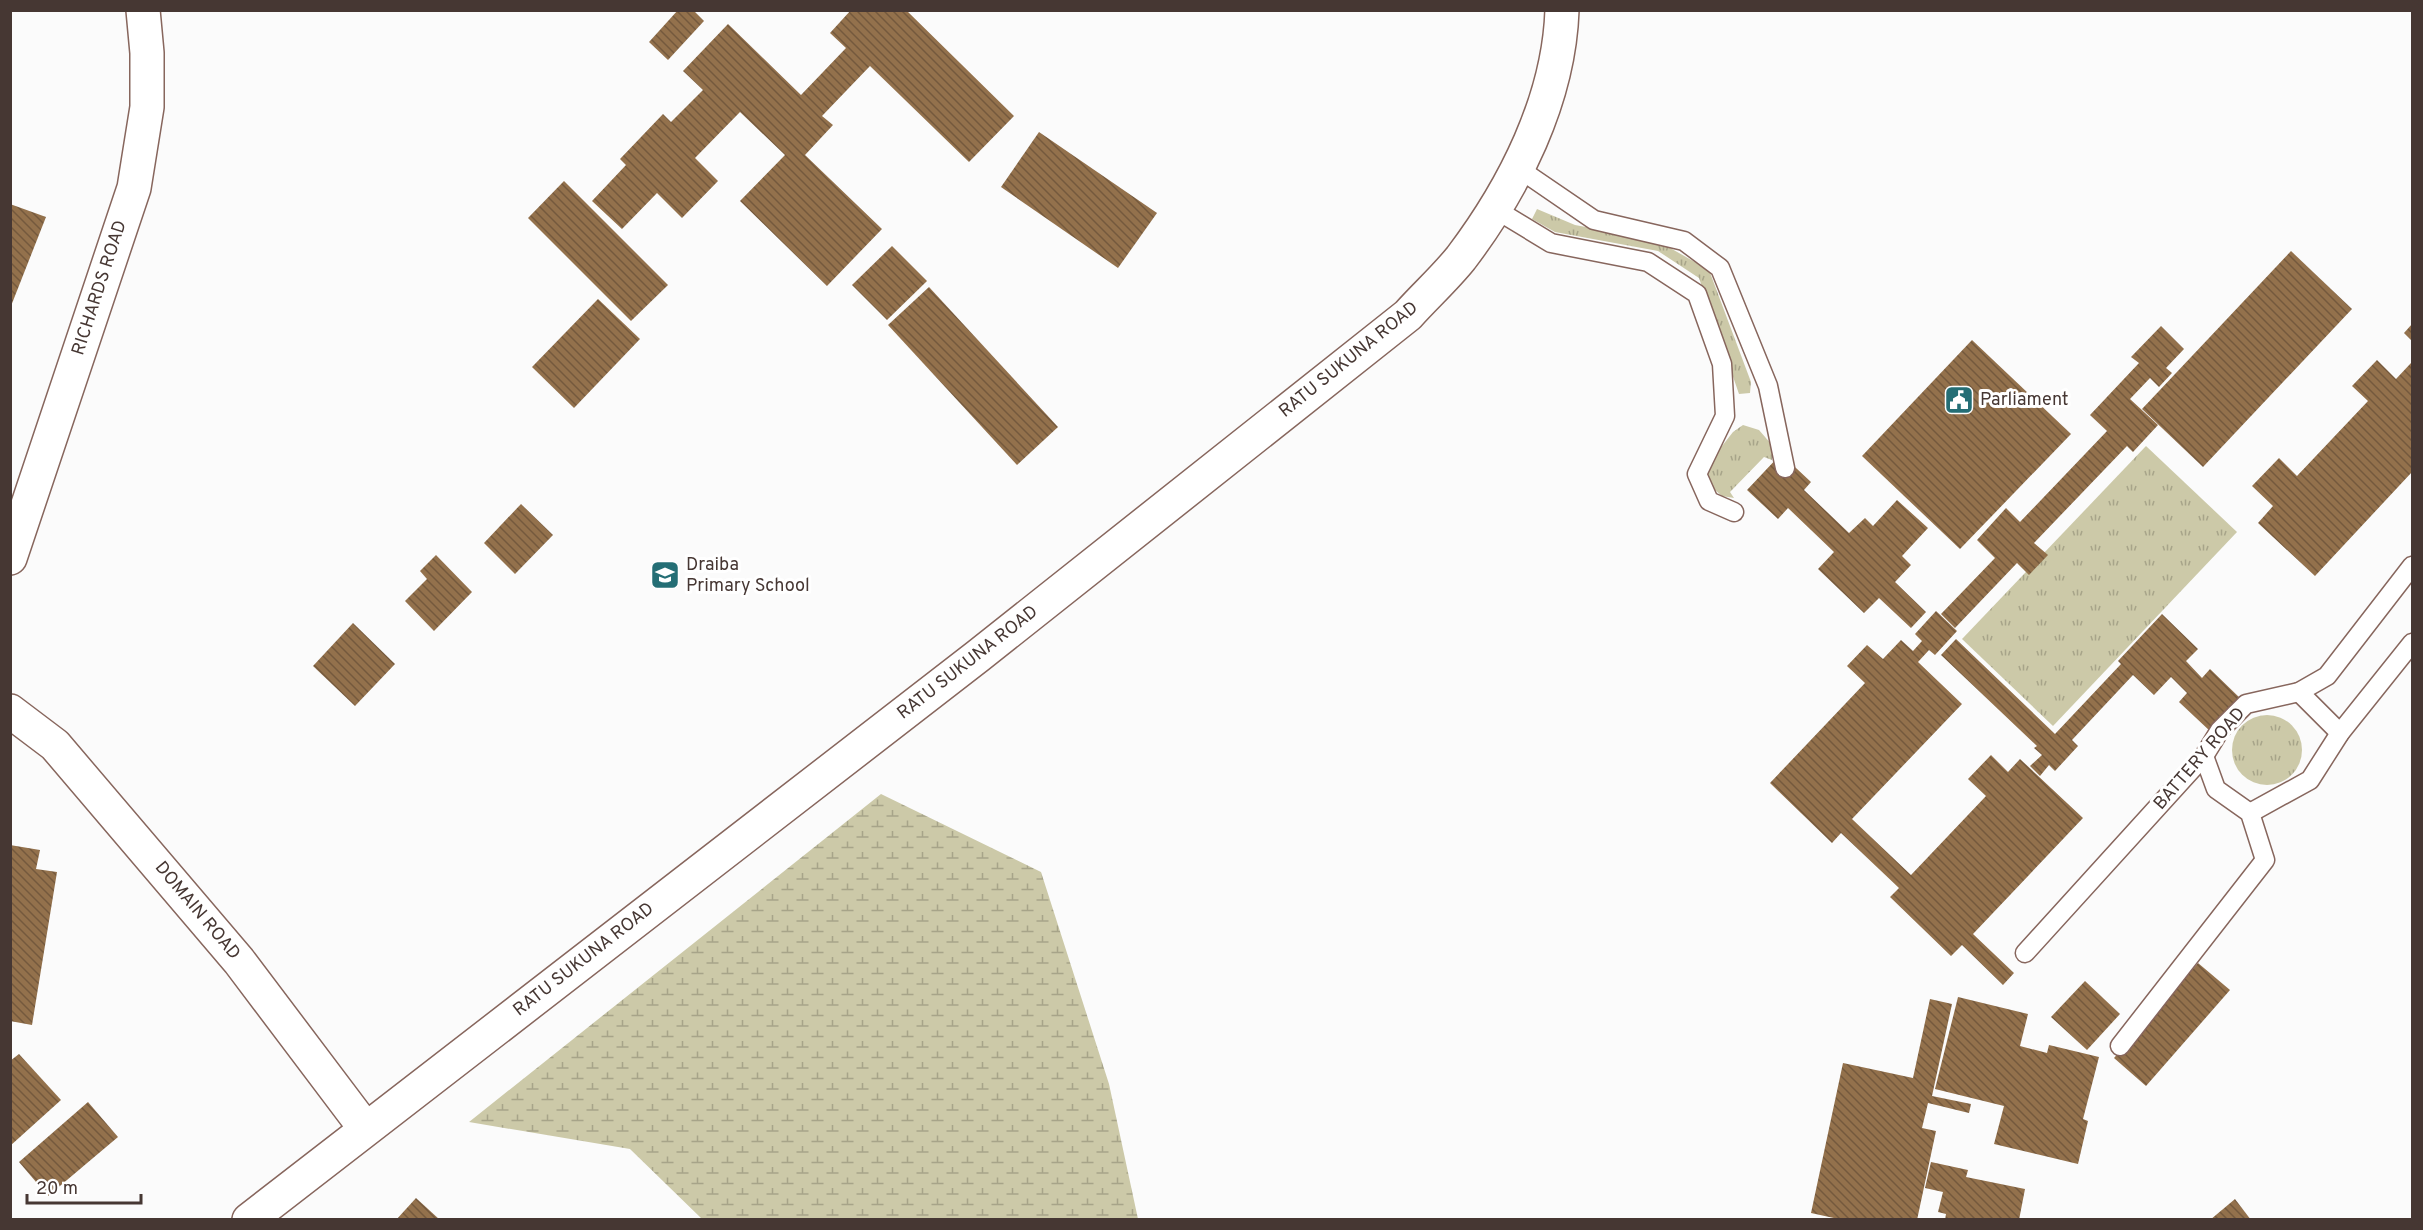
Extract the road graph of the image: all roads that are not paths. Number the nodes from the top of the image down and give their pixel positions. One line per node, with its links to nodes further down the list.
1 (143, 10): 7 (main road, RICHARDS ROAD)
2 (1562, 10): 3 (main road, RATU SUKUNA ROAD)
3 (1518, 168): 4 (main road, RATU SUKUNA ROAD); 5 (lane)
4 (1495, 209): 6 (lane); 17 (main road, RATU SUKUNA ROAD)
5 (1785, 468)
6 (1734, 512)
7 (10, 558)
8 (2412, 566): 10 (lane, BATTERY ROAD)
9 (2412, 643): 12 (lane)
10 (2299, 692): 12 (lane); 13 (lane, BATTERY ROAD)
11 (10, 711): 17 (main road, DOMAIN ROAD)
12 (2340, 733): 14 (lane)
13 (2204, 756): 14 (lane); 15 (lane, BATTERY ROAD)
14 (2250, 813): 16 (lane)
15 (2025, 953)
16 (2120, 1046)
17 (365, 1128): 18 (main road, RATU SUKUNA ROAD)
18 (249, 1220)

